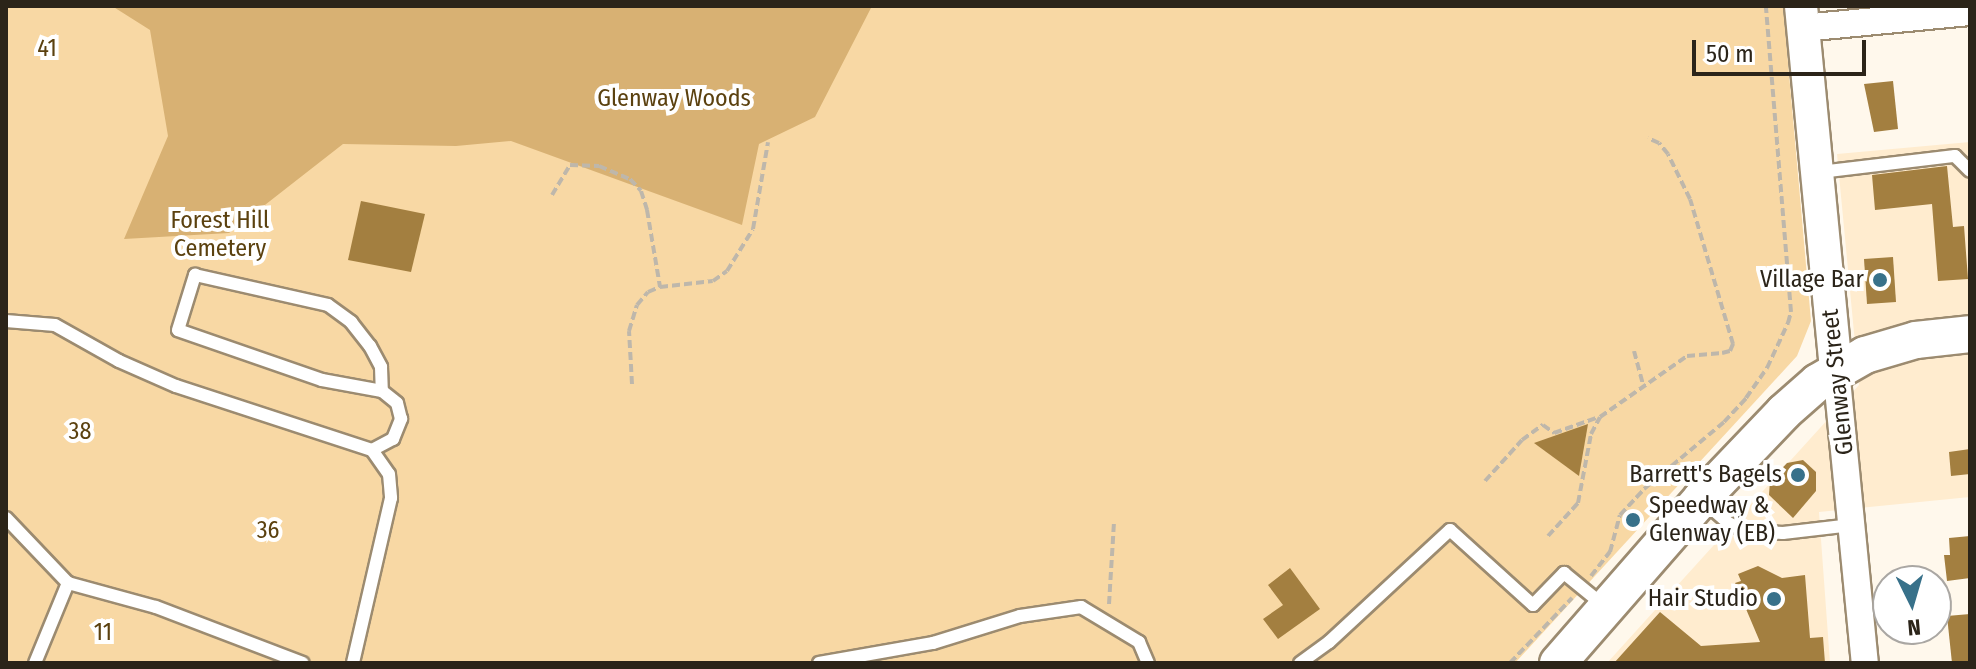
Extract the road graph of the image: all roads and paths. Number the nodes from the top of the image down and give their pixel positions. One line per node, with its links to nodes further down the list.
1 (1766, 6): 26 (path)
2 (1970, 12): 3 (street)
3 (1802, 17): 7 (street, Glenway Street)
4 (1648, 138): 15 (path)
5 (768, 142): 9 (path)
6 (1970, 171): 7 (lane)
7 (1817, 172): 13 (street, Glenway Street)
8 (552, 195): 9 (path)
9 (660, 287): 14 (path)
10 (6, 321): 18 (lane)
11 (1970, 334): 13 (main road)
12 (1634, 351): 15 (path)
13 (1836, 369): 20 (main road); 23 (street, Glenway Street)
14 (632, 384)
15 (1643, 385): 17 (path)
16 (382, 391): 16 (lane); 18 (lane)
17 (1600, 417): 19 (path); 24 (path)
18 (372, 450): 30 (lane)
19 (1485, 481)
20 (1701, 499): 23 (lane); 26 (main road)
21 (6, 518): 25 (lane)
22 (1114, 523): 27 (path)
23 (1852, 525): 36 (street, Glenway Street)
24 (1548, 536)
25 (68, 583): 28 (lane); 29 (lane)
26 (1593, 598): 33 (lane); 34 (path); 35 (main road)
27 (1106, 622): 31 (lane); 32 (lane)
28 (35, 663)
29 (303, 663)
30 (353, 663)
31 (819, 663)
32 (1148, 663)
33 (1300, 663)
34 (1510, 663)
35 (1558, 663)
36 (1865, 663)

